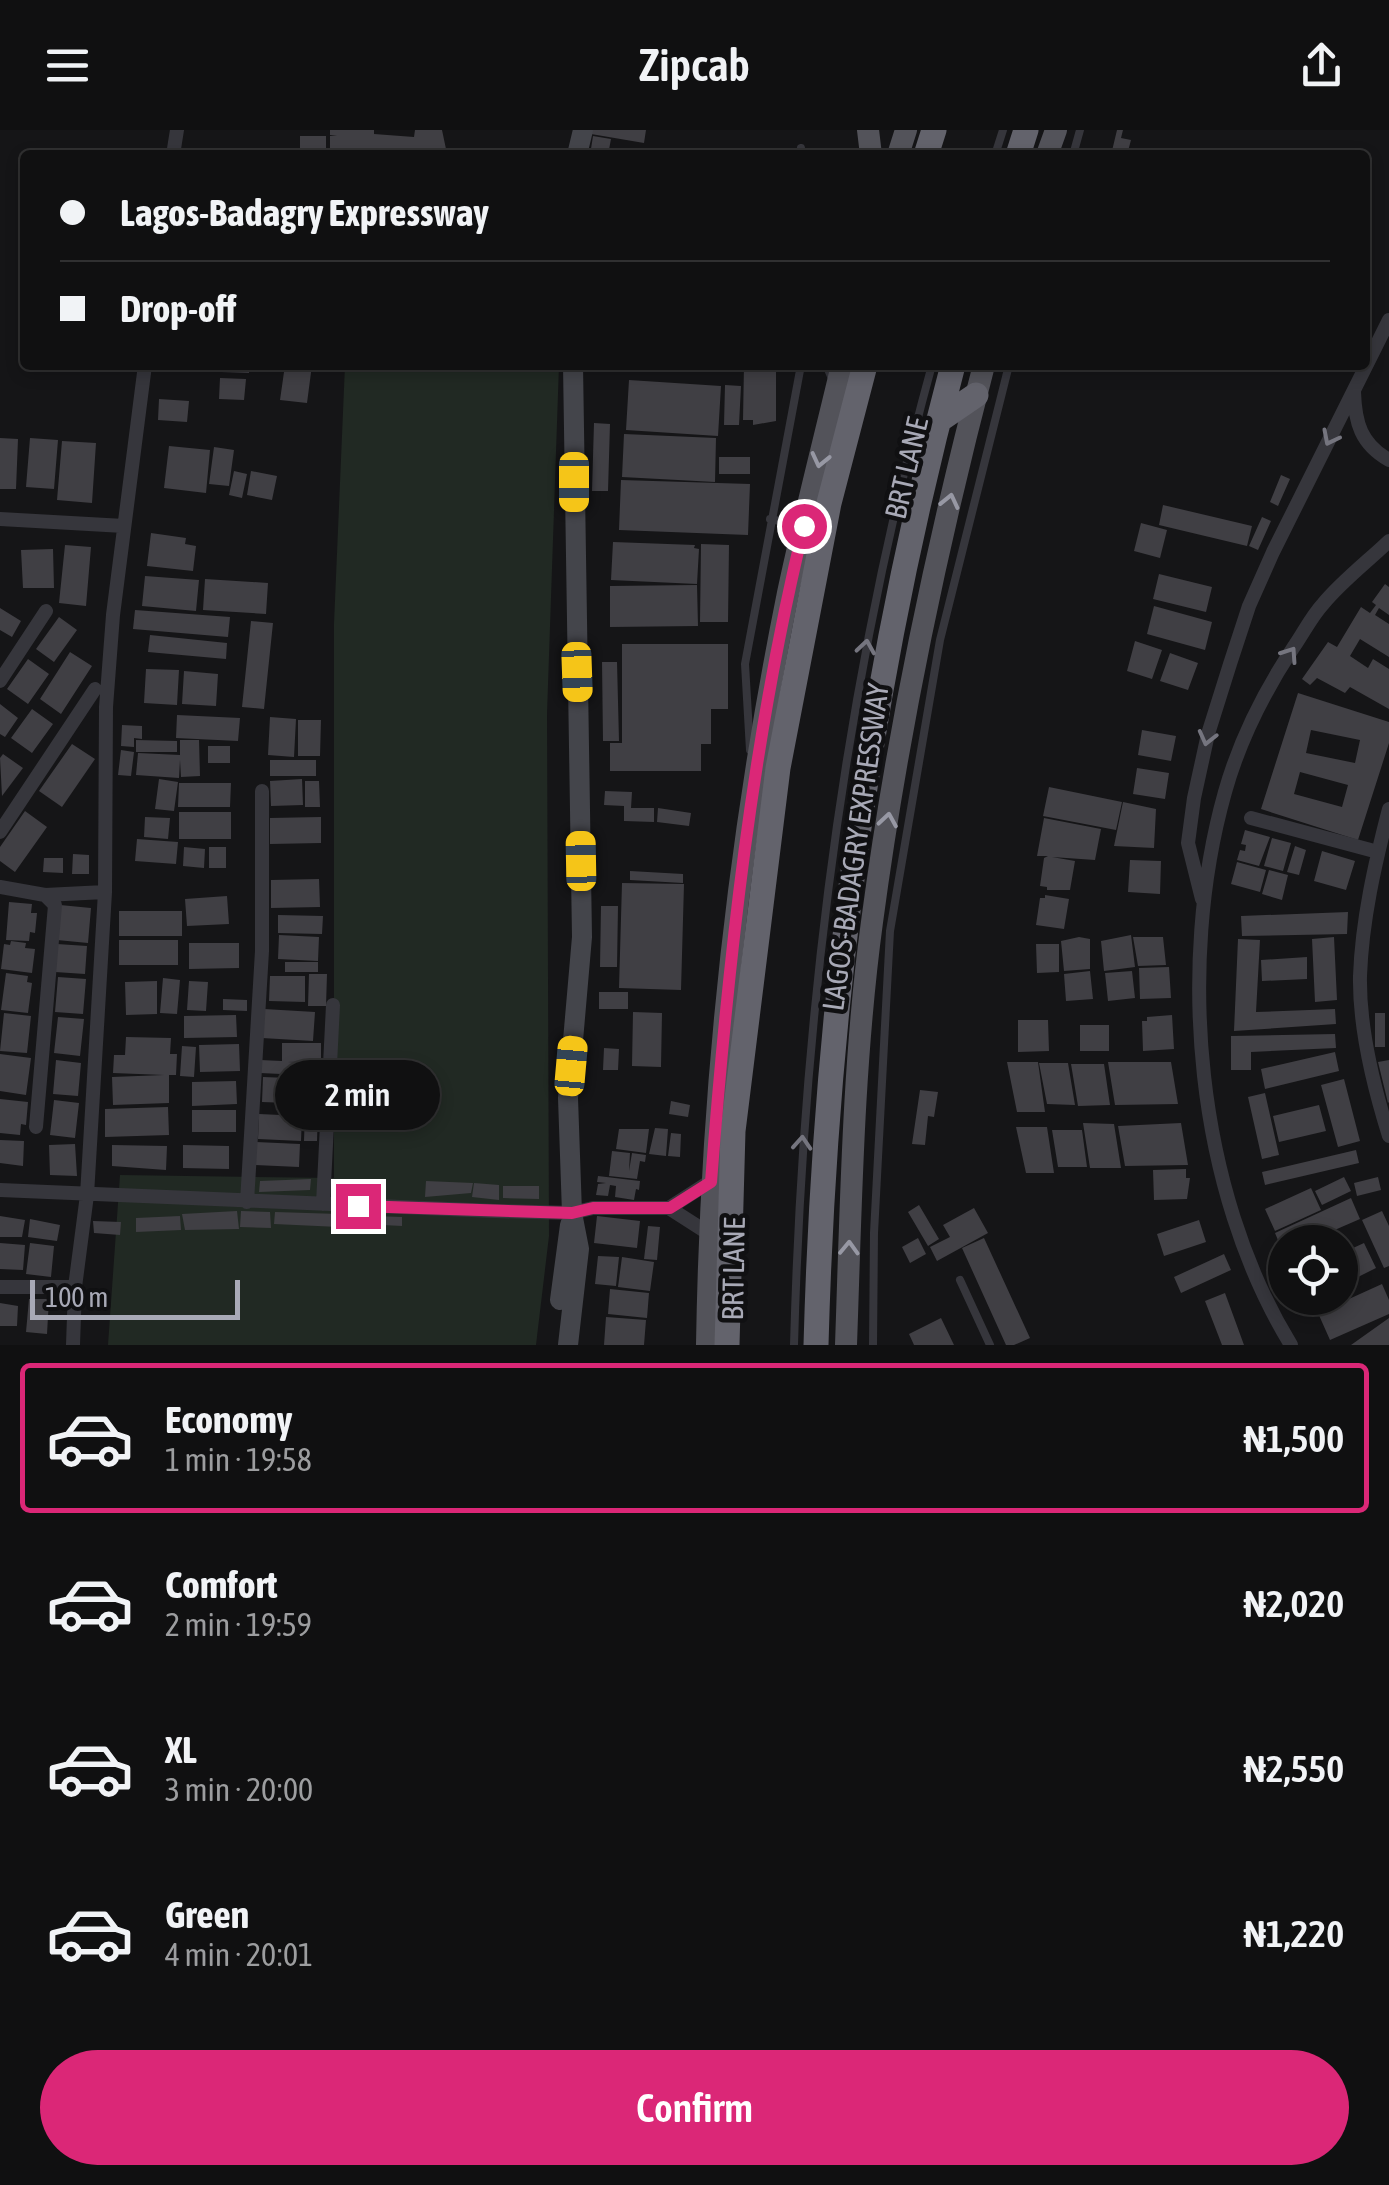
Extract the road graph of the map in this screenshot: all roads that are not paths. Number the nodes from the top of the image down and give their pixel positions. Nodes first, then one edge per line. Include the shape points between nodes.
1 (1389, 320) edge
2 (1370, 359) edge
3 (144, 370) edge
4 (572, 370) edge
5 (801, 370) edge
6 (828, 370) edge
7 (841, 370) edge
8 (866, 370) edge
9 (931, 370) edge
10 (952, 370) edge
11 (983, 370) edge
12 (1008, 370) edge
13 (1365, 370) edge
14 (836, 390) junction
15 (1354, 392) junction
16 (976, 395) junction
17 (938, 421) junction
18 (1389, 460) edge
19 (0, 519) edge
20 (770, 520) junction
21 (124, 526) junction
22 (804, 526) junction
23 (1389, 541) edge
24 (46, 611) dead end
25 (0, 681) edge
26 (95, 689) dead end
27 (262, 792) dead end
28 (753, 801) junction
29 (1389, 809) edge
30 (1251, 818) dead end
31 (0, 832) edge
32 (1378, 852) junction
33 (1381, 876) edge
34 (0, 887) edge
35 (105, 892) junction
36 (45, 894) junction
37 (1204, 909) junction
38 (333, 1005) dead end
39 (36, 1126) dead end
40 (1389, 1136) edge
41 (711, 1182) junction
42 (0, 1190) edge
43 (87, 1195) junction
44 (247, 1202) junction
45 (323, 1204) junction
46 (670, 1208) junction
47 (572, 1213) junction
48 (708, 1232) junction
49 (960, 1280) dead end
50 (0, 1287) edge
51 (75, 1287) junction
52 (73, 1345) edge
53 (556, 1345) edge
54 (568, 1345) edge
55 (706, 1345) edge
56 (729, 1345) edge
57 (794, 1345) edge
58 (816, 1345) edge
59 (846, 1345) edge
60 (873, 1345) edge
61 (990, 1345) edge
62 (1291, 1345) edge

1 - 2 street
3 - 21 street
4 - 47 main road via 582,936 568,1098
5 - 20 lane
6 - 14 lane
7 - 14 main road
8 - 56 highway via 825,521 778,768 734,1131
57 -> 9 lane, BRT LANE via 801,1151 820,943 870,620
10 - 17 highway, LAGOS-BADAGRY EXPRESSWAY
11 - 16 main road, LAGOS-BADAGRY EXPRESSWAY
12 - 60 lane via 940,640 890,930
13 - 15 street
14 -> 22 main road
15 - 18 street via 1359,430
15 -> 37 street via 1249,606 1208,734 1188,843
16 - 17 highway
59 -> 16 main road, LAGOS-BADAGRY EXPRESSWAY via 856,1092 871,924 917,640
17 - 58 highway, LAGOS-BADAGRY EXPRESSWAY via 888,642 845,916 829,1068
19 - 21 street
20 - 22 lane
20 - 28 lane via 745,664
21 - 35 street via 106,707
22 - 28 main road
37 -> 23 street via 1225,791 1277,672 1322,604
24 - 25 street
26 - 31 street
27 - 44 street via 262,951
28 - 41 main road
29 - 32 street
30 - 32 street
32 - 33 street
33 - 40 street via 1360,978 1371,1072
34 - 36 street
35 - 36 street
35 - 43 street
36 - 39 street via 55,905
37 - 62 street via 1198,1026 1215,1140 1237,1229
38 - 45 street
41 - 46 street
41 - 48 main road
42 - 43 street
43 - 44 street
43 - 51 street
44 - 45 street
45 - 47 street
46 - 47 street
46 - 48 street
47 - 53 main road
47 - 54 main road via 579,1249
48 - 55 main road
49 - 61 lane
50 - 51 street
51 - 52 street

